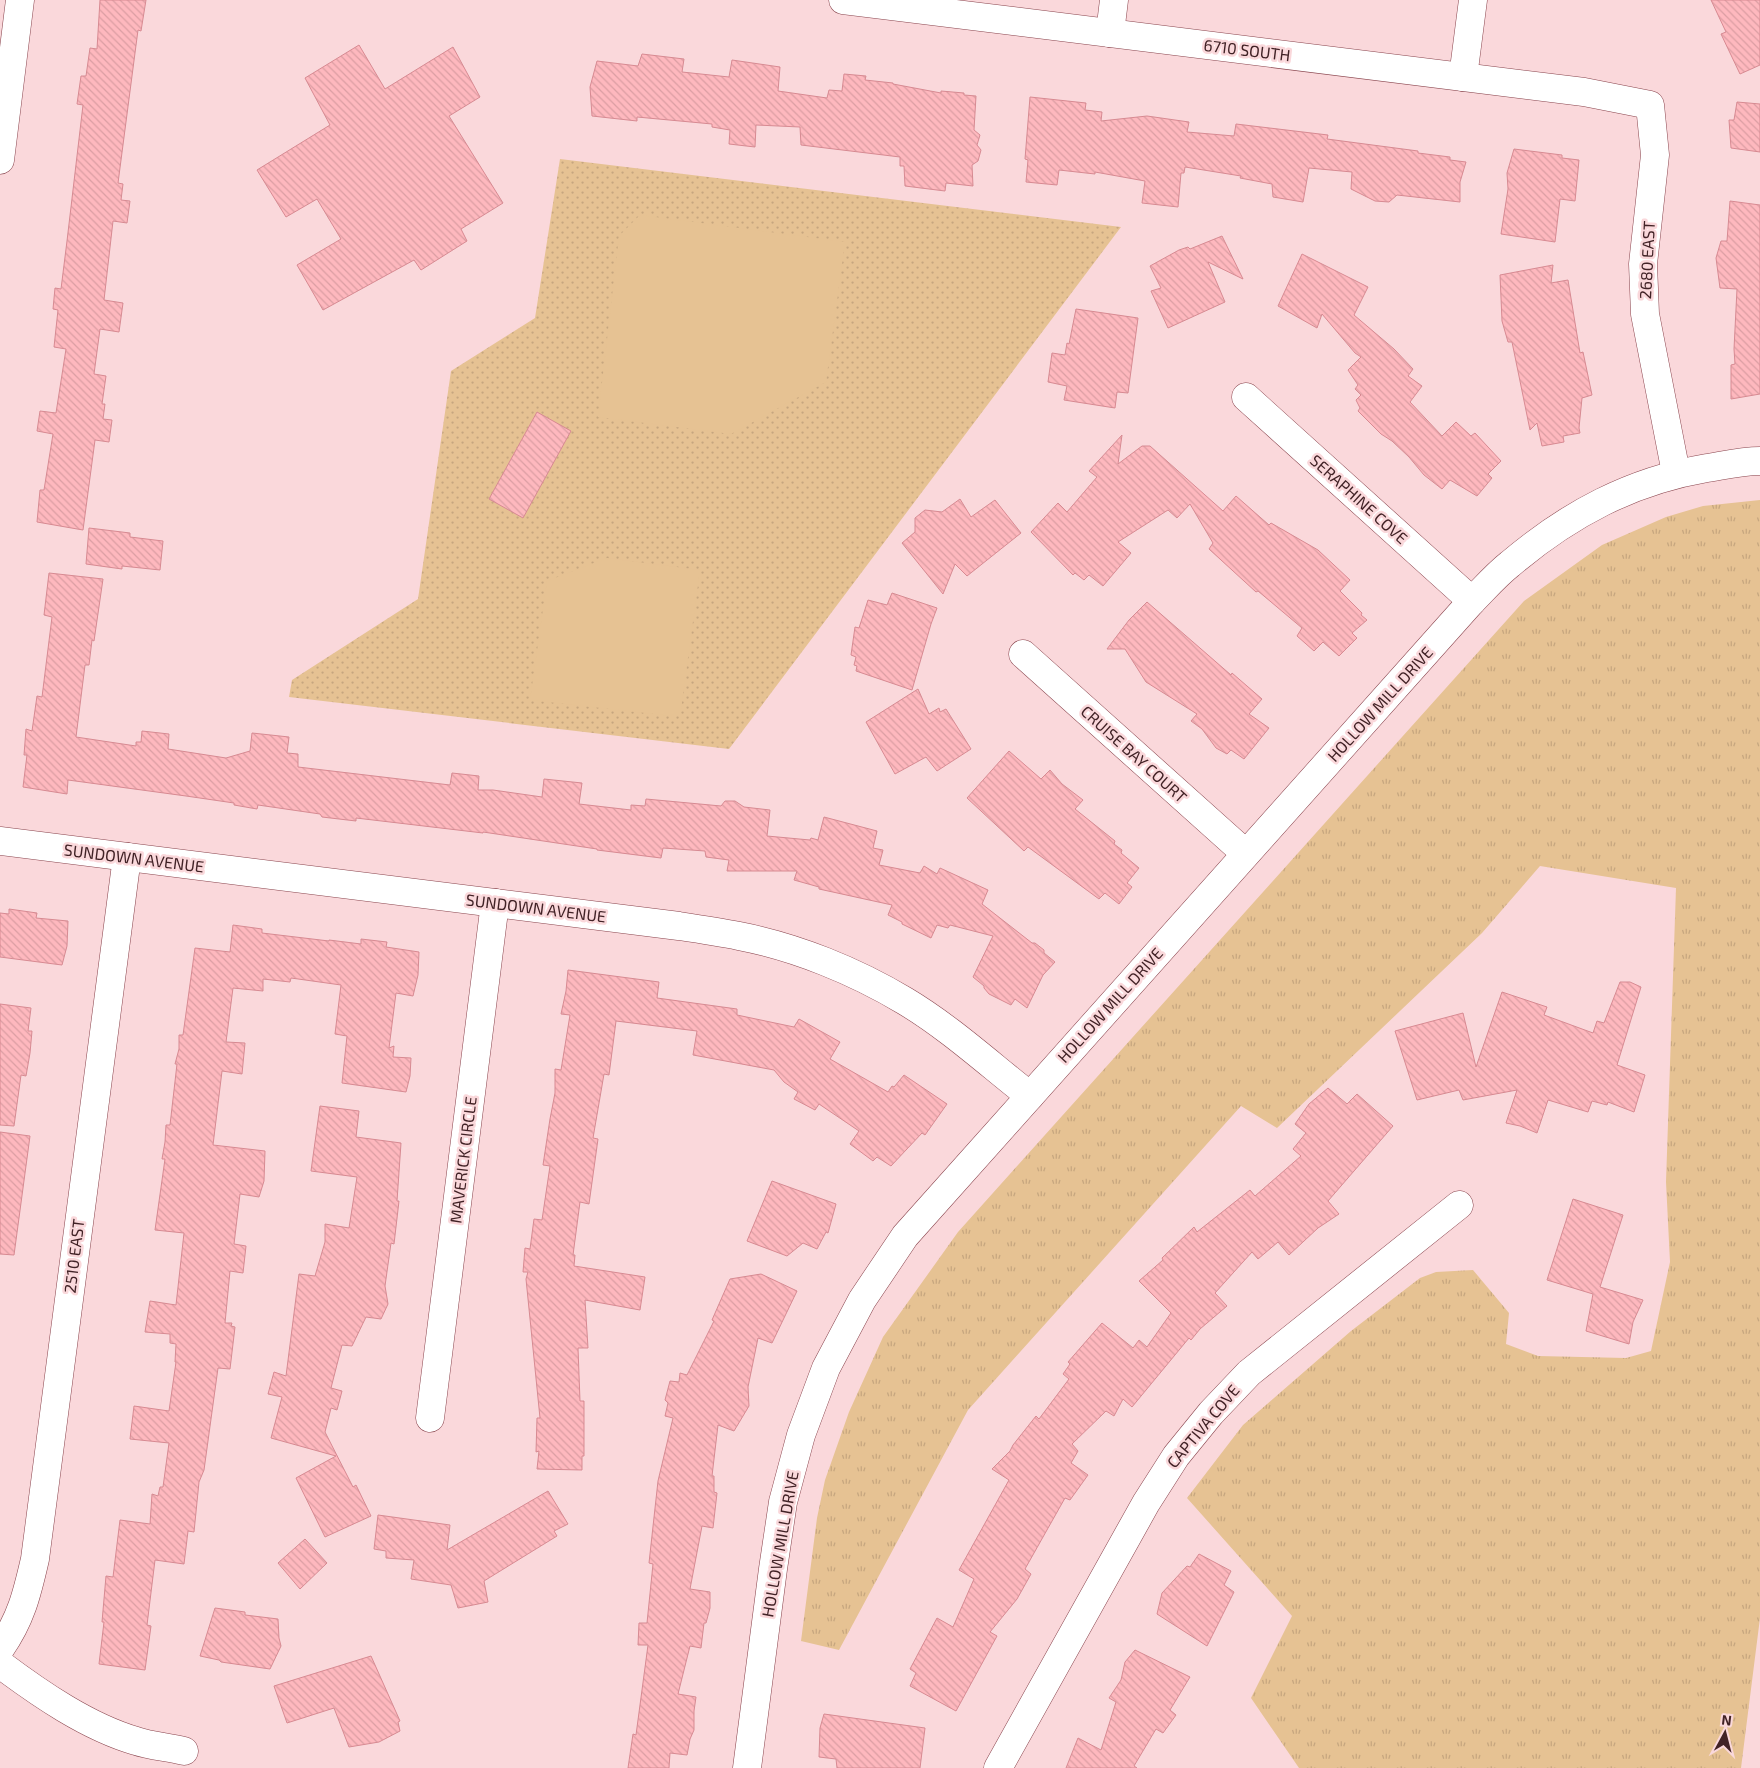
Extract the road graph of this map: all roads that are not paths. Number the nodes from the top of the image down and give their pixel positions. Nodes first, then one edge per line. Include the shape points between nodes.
1 (20, 0) edge
2 (843, 0) edge
3 (1114, 0) edge
4 (1473, 0) edge
5 (1110, 34) junction
6 (1463, 77) junction
7 (1650, 105) joint
8 (0, 160) edge
9 (1246, 397) dead end
10 (1760, 460) edge
11 (1676, 473) junction
12 (1472, 601) junction
13 (1023, 654) dead end
14 (0, 842) edge
15 (1245, 854) junction
16 (127, 857) junction
17 (496, 903) junction
18 (1030, 1096) junction
19 (1459, 1204) dead end
20 (430, 1418) dead end
21 (0, 1648) edge
22 (0, 1664) edge
23 (184, 1751) dead end
24 (747, 1768) edge
25 (998, 1768) edge

1 - 8 street
2 - 5 street, 6710 SOUTH
3 - 5 street
4 - 6 street
5 - 6 street, 6710 SOUTH
6 - 7 street, 6710 SOUTH via 1584,92
7 - 11 street, 2680 EAST via 1655,155 1643,264 1645,314
9 - 12 street, SERAPHINE COVE
10 - 11 street, HOLLOW MILL DRIVE
11 - 12 street, HOLLOW MILL DRIVE via 1630,488 1546,534 1508,565
12 - 15 street, HOLLOW MILL DRIVE
13 - 15 street, CRUISE BAY COURT
14 - 16 street, SUNDOWN AVENUE
15 - 18 street, HOLLOW MILL DRIVE
16 - 17 street, SUNDOWN AVENUE
16 - 21 street, 2510 EAST via 35,1559 13,1630
17 - 18 street, SUNDOWN AVENUE via 723,933 798,952 853,974 905,1002 953,1034
17 - 20 street, MAVERICK CIRCLE
18 - 24 street, HOLLOW MILL DRIVE via 905,1236 862,1300 826,1368 800,1435 784,1502
19 - 25 street, CAPTIVA COVE via 1249,1373 1211,1413 1176,1456 1146,1503
22 - 23 street via 82,1719 135,1741

